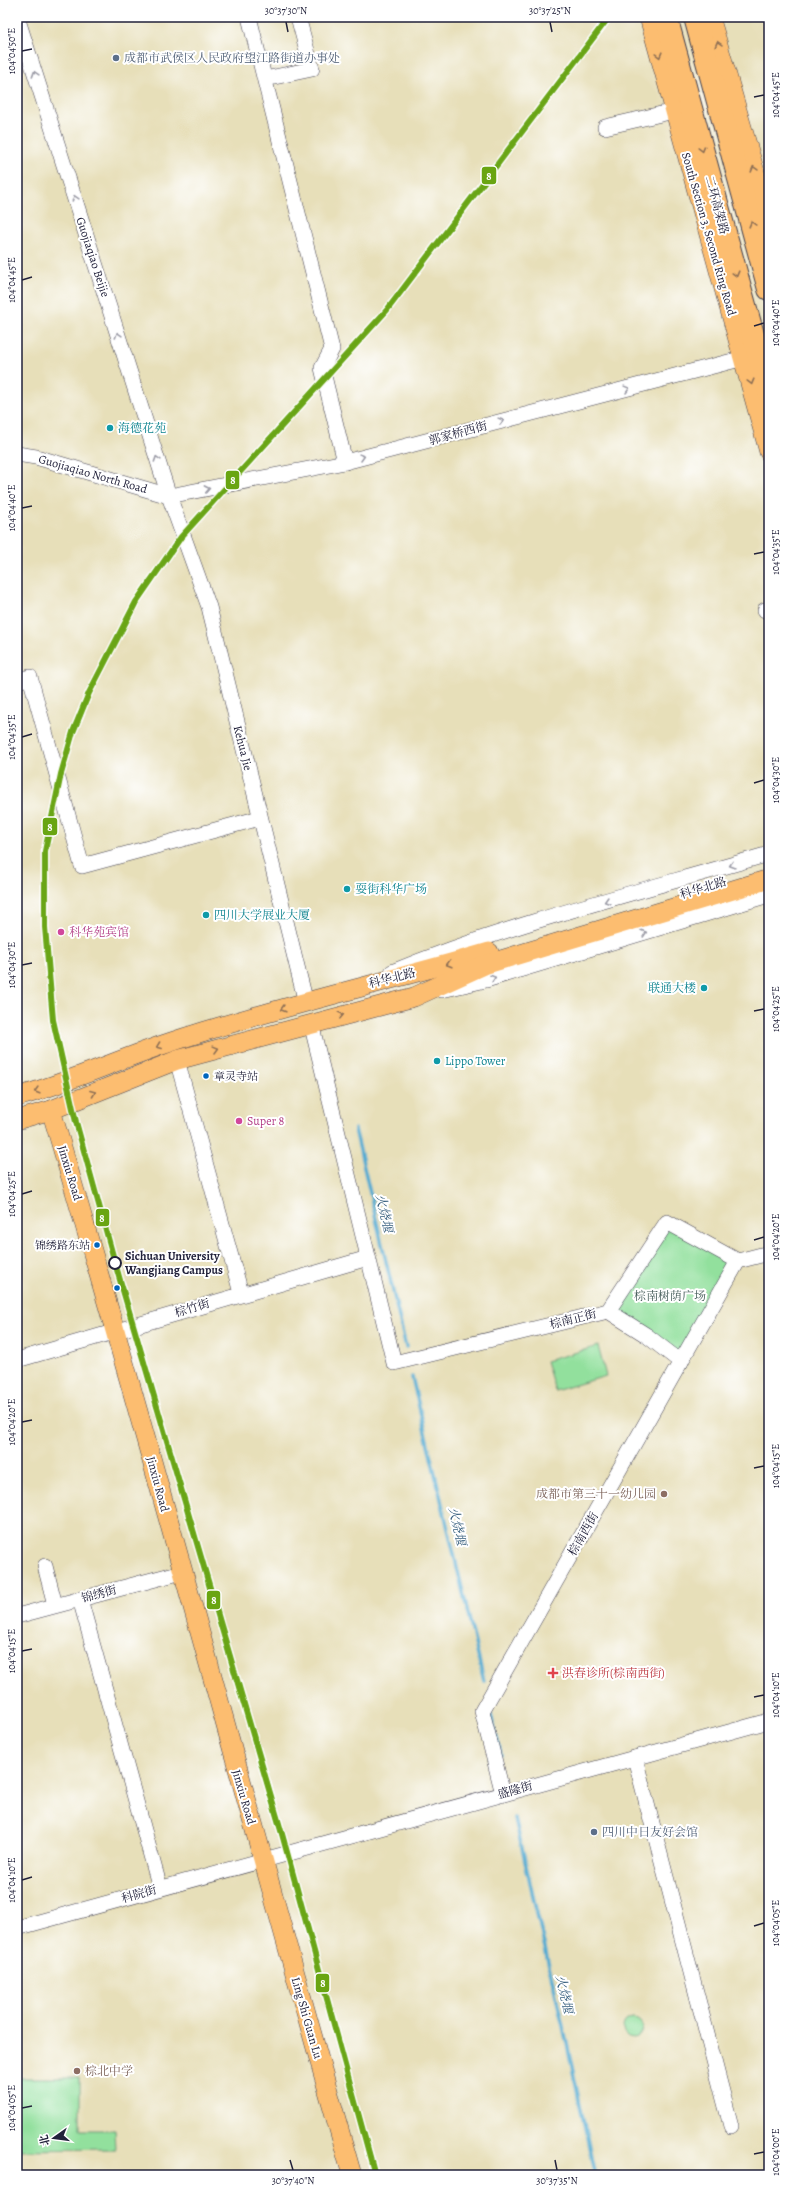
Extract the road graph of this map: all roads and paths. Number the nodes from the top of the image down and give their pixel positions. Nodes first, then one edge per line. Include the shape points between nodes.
1 (17, 17) edge
2 (249, 17) edge
3 (298, 17) edge
4 (649, 17) edge
5 (666, 17) edge
6 (695, 17) edge
7 (710, 17) edge
8 (265, 79) junction
9 (674, 111) junction
10 (605, 126) dead end
11 (769, 220) edge
12 (769, 289) edge
13 (744, 358) junction
14 (769, 394) edge
15 (769, 452) edge
16 (17, 454) edge
17 (345, 462) junction
18 (169, 496) junction
19 (17, 681) edge
20 (260, 818) junction
21 (769, 854) edge
22 (769, 867) edge
23 (769, 879) edge
24 (769, 895) edge
25 (583, 930) junction
26 (349, 989) junction
27 (414, 997) junction
28 (306, 1003) junction
29 (311, 1023) junction
30 (177, 1060) junction
31 (17, 1097) edge
32 (51, 1110) junction
33 (17, 1120) edge
34 (769, 1253) edge
35 (368, 1258) junction
36 (738, 1261) junction
37 (241, 1293) junction
38 (608, 1311) junction
39 (117, 1331) junction
40 (17, 1360) edge
41 (681, 1362) junction
42 (45, 1566) dead end
43 (182, 1572) junction
44 (80, 1599) junction
45 (55, 1605) junction
46 (17, 1616) edge
47 (769, 1721) edge
48 (636, 1758) junction
49 (503, 1794) junction
50 (262, 1860) junction
51 (160, 1888) junction
52 (18, 1924) edge
53 (731, 2126) dead end
54 (352, 2175) edge

18 -> 1 street, Guojiaqiao Beijie
2 - 8 street
3 - 8 street via 312,69
4 -> 9 main road, South Section 3, Second Ring Road
5 -> 14 highway, 二环高架路
12 -> 6 highway
11 -> 7 main road
8 - 17 street via 332,349 322,368
9 - 10 street
9 - 13 main road, South Section 3, Second Ring Road
13 -> 15 main road, South Section 3, Second Ring Road
17 -> 13 street, 郭家桥西街
16 - 18 street, Guojiaqiao North Road via 36,457
18 -> 17 street, 郭家桥西街
18 - 20 street, Kehua Jie via 209,607
19 - 20 street via 30,677 82,866
20 - 28 street, Kehua Jie
21 -> 26 street via 501,932
22 - 25 main road, 科华北路
23 - 25 main road
27 -> 24 street via 486,980
25 -> 26 main road, 科华北路
25 - 27 main road, 科华北路 via 484,965
26 - 28 main road, 科华北路
29 -> 27 main road, 科华北路
28 -> 31 main road, 科华北路 via 171,1042 46,1089
30 -> 29 main road, 科华北路
29 - 35 street
32 -> 30 main road, 科华北路
30 - 37 street
32 - 33 main road, 科华北路
32 - 39 main road, Jinxiu Road
34 - 36 street
35 - 37 street, 棕竹街
35 - 38 street, 棕南正街 via 394,1362
36 - 38 street, 棕南正街 via 667,1222
36 - 41 street, 棕南西街
37 - 39 street, 棕竹街
38 - 41 street via 646,1335
39 - 40 street, 棕竹街
39 - 43 main road, Jinxiu Road
41 - 49 street, 棕南西街 via 482,1711
42 - 45 street
43 - 44 street, 锦绣街
43 - 50 main road, Jinxiu Road
44 - 45 street, 锦绣街
44 - 51 street
45 - 46 street, 锦绣街
47 - 48 street, 盛隆街
48 - 49 street, 盛隆街
48 - 53 street
49 - 50 street, 盛隆街
50 - 51 street, 科院街
50 - 54 main road, Ling Shi Guan Lu
51 - 52 street, 科院街

